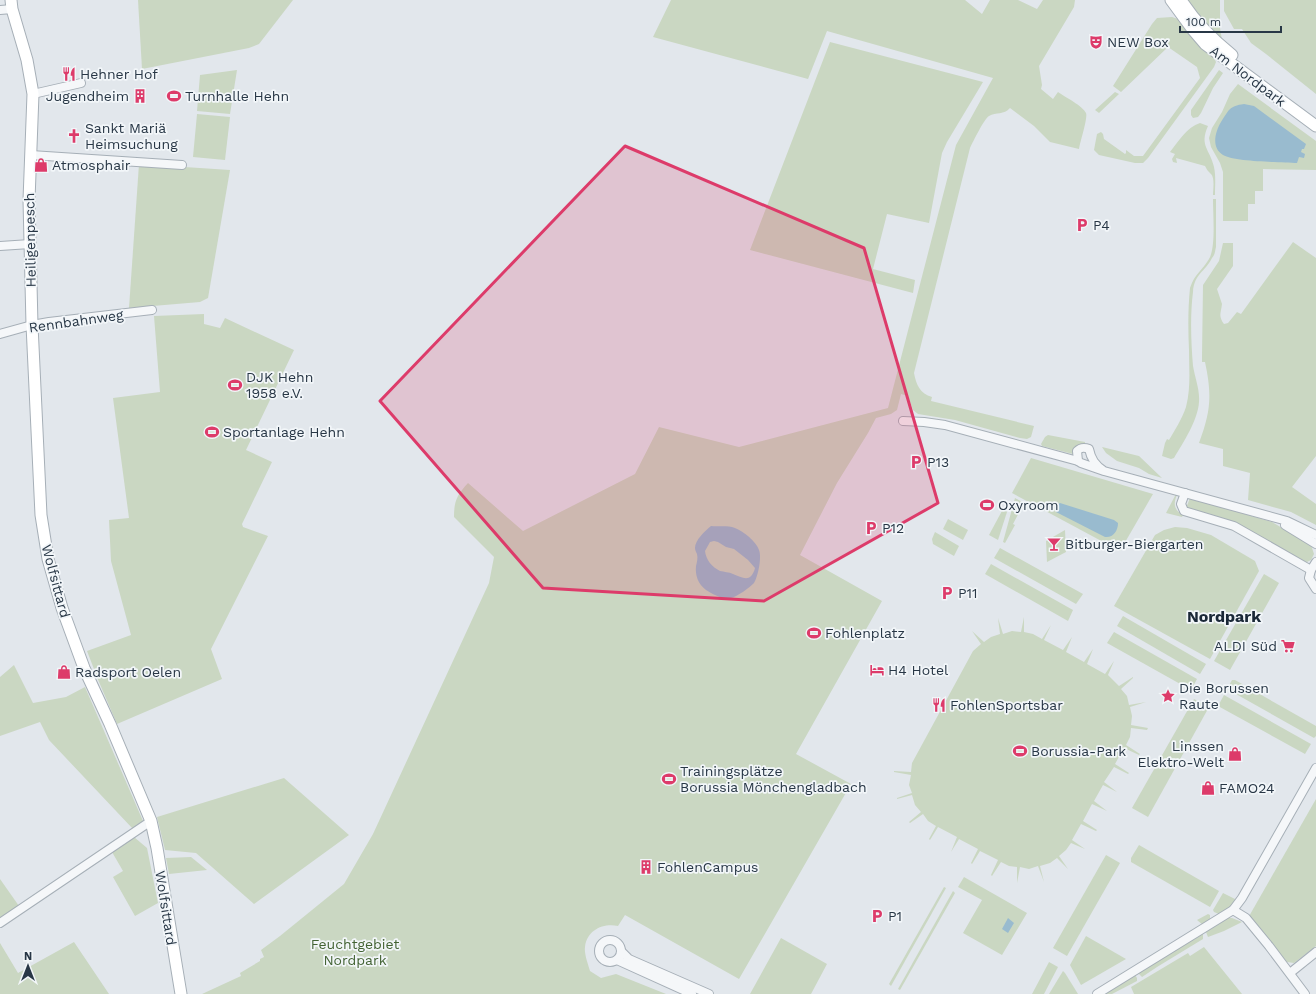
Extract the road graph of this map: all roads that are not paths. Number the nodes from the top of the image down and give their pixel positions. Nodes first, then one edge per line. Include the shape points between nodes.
1 (1171, 0) edge
2 (1181, 0) edge
3 (11, 4) edge
4 (0, 10) edge
5 (81, 84) dead end
6 (33, 94) junction
7 (1316, 117) edge
8 (1316, 126) edge
9 (31, 155) junction
10 (182, 165) dead end
11 (30, 244) junction
12 (0, 246) edge
13 (152, 310) dead end
14 (32, 325) junction
15 (0, 334) edge
16 (903, 421) dead end
17 (1078, 461) junction
18 (1104, 471) junction
19 (1185, 493) junction
20 (1270, 516) junction
21 (1316, 535) edge
22 (1316, 544) edge
23 (1316, 562) edge
24 (1311, 570) junction
25 (1316, 589) edge
26 (1316, 768) edge
27 (151, 821) junction
28 (1233, 910) junction
29 (0, 923) edge
30 (622, 952) junction
31 (1316, 952) edge
32 (616, 960) junction
33 (1290, 973) junction
34 (181, 994) edge
35 (692, 994) edge
36 (709, 994) edge
37 (1097, 994) edge
38 (1305, 994) edge

1 - 8 street, Am Nordpark via 1209,47
2 - 7 street, Am Nordpark via 1216,43
3 - 4 street, Heiligenpesch
3 - 6 street, Heiligenpesch via 27,60
5 - 6 street
6 - 9 street, Heiligenpesch
9 - 10 street
9 - 11 street, Heiligenpesch
11 - 12 street
11 - 14 street, Heiligenpesch
13 - 14 street, Rennbahnweg
14 - 15 street, Rennbahnweg
14 - 27 street, Wolfsittard via 41,515 48,559 62,608 84,668
16 - 17 street via 945,425
17 - 18 street
17 - 18 street via 1077,451 1080,448 1089,448 1094,463
18 - 19 street
19 - 20 street
19 - 24 street via 1181,504 1184,510 1234,526
20 - 21 street
20 - 22 street
23 - 24 street
24 - 25 street via 1309,578
26 - 28 street
27 - 29 street
27 - 34 street, Wolfsittard
28 - 33 street via 1246,918
28 - 37 street
30 - 32 street
30 - 32 street via 620,945 614,940 606,940 600,945 602,959 608,962
30 - 36 street via 629,959
31 - 33 street
32 - 35 street
33 - 38 street

